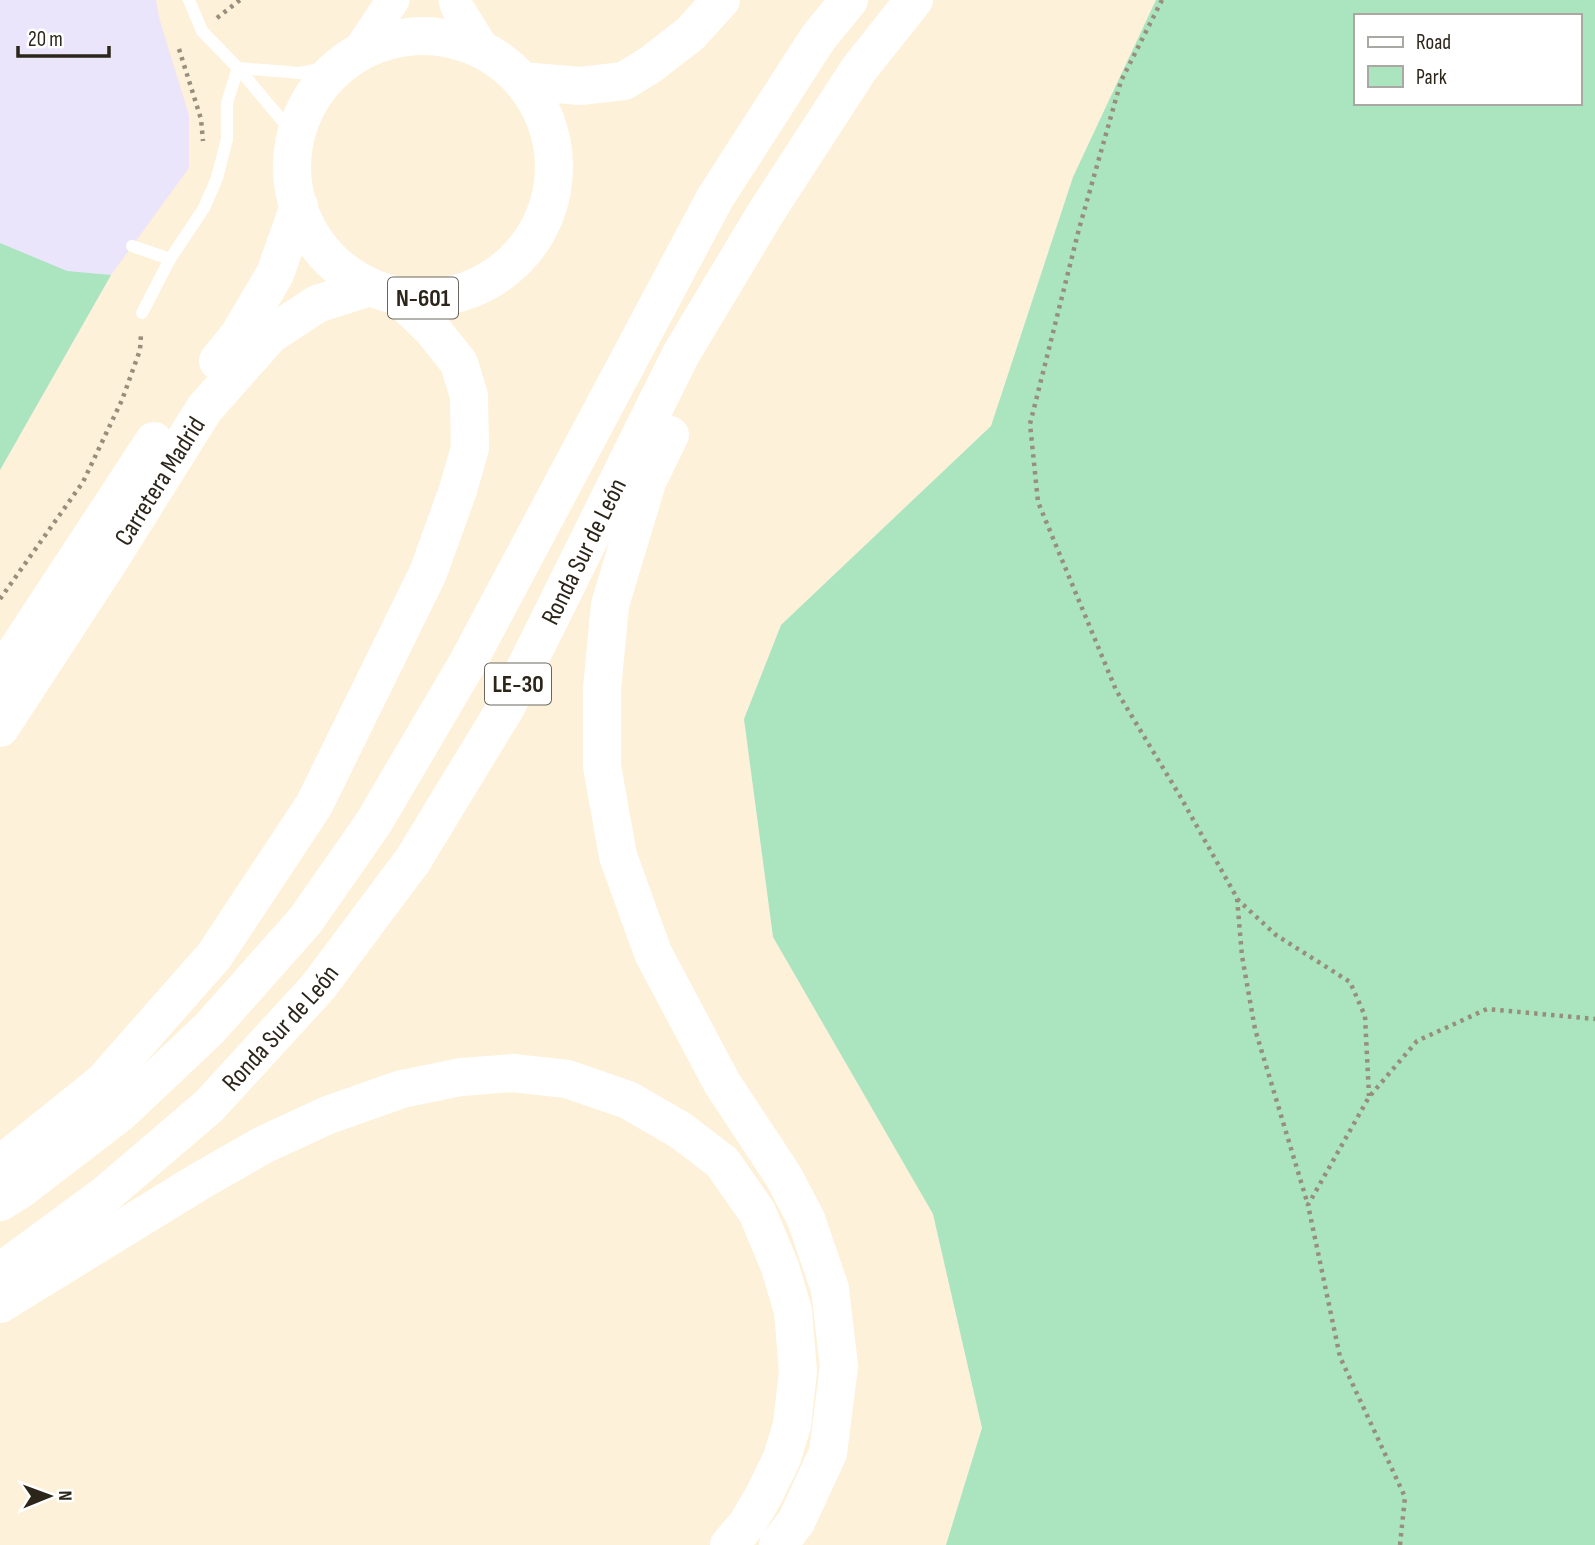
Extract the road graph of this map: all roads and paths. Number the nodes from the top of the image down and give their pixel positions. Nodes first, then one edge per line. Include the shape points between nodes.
1 (189, 0) edge
2 (240, 0) edge
3 (393, 0) edge
4 (455, 0) edge
5 (721, 0) edge
6 (849, 0) edge
7 (914, 0) edge
8 (1162, 0) edge
9 (214, 21) dead end
10 (179, 49) dead end
11 (483, 50) junction
12 (347, 57) junction
13 (238, 68) junction
14 (522, 81) junction
15 (296, 137) junction
16 (204, 145) dead end
17 (299, 206) junction
18 (765, 214) junction
19 (132, 246) dead end
20 (170, 259) junction
21 (383, 293) junction
22 (142, 313) joint
23 (0, 599) edge
24 (0, 676) edge
25 (0, 728) edge
26 (1237, 898) junction
27 (1595, 1019) edge
28 (1369, 1097) junction
29 (0, 1165) edge
30 (0, 1202) edge
31 (1308, 1205) junction
32 (0, 1272) edge
33 (0, 1304) edge
34 (729, 1545) edge
35 (778, 1545) edge
36 (1400, 1545) edge

1 - 13 lane via 202,31
2 - 9 path
3 - 12 main road
4 - 11 main road
5 - 14 highway via 691,34 624,81 580,86
6 - 30 highway, Ronda Sur de León / LE-30 via 818,38 715,198 468,662 374,822 305,921 209,1029 120,1112
7 - 18 highway, Ronda Sur de León / LE-30 via 859,69
8 - 26 path via 1121,82 1030,424 1038,502 1116,690
10 - 16 path via 201,119
11 - 12 highway, N-601 via 443,36 401,35
11 - 14 highway, N-601
12 - 13 lane via 300,73
12 - 15 highway, N-601 via 316,87
13 - 15 lane
13 - 20 lane via 227,103 227,139 217,178 204,208
14 - 21 highway, N-601 via 543,116 554,155 551,196 537,234 512,267 478,290 439,299
15 - 17 highway, N-601 via 293,171
17 - 21 highway, N-601 via 312,237 337,267
17 - 24 highway, Carretera Madrid / N-601 via 275,274 239,335 155,439
18 - 32 highway, Ronda Sur de León / LE-30 via 681,354 506,706 413,860 318,987 209,1106 106,1194
18 - 35 highway via 721,332 648,482 610,605 602,688 602,766 618,856 653,953 722,1083 785,1177 806,1219 830,1289 839,1366 828,1453 796,1522
19 - 20 lane
20 - 22 lane
21 - 25 highway, Carretera Madrid / N-601 via 317,304 270,335 205,408
21 - 29 highway via 431,328 459,363 469,396 470,448 428,573 314,805 214,957 103,1082
22 - 23 path via 136,362 83,482
26 - 28 path via 1276,935 1349,982 1365,1016
26 - 31 path via 1255,1030
27 - 28 path via 1487,1009 1417,1041
28 - 31 path
31 - 36 path via 1340,1357 1405,1497
33 - 34 highway via 263,1145 328,1115 402,1089 461,1077 513,1073 567,1079 628,1100 680,1130 722,1162 757,1212 780,1267 793,1311 798,1370 792,1425 764,1495

